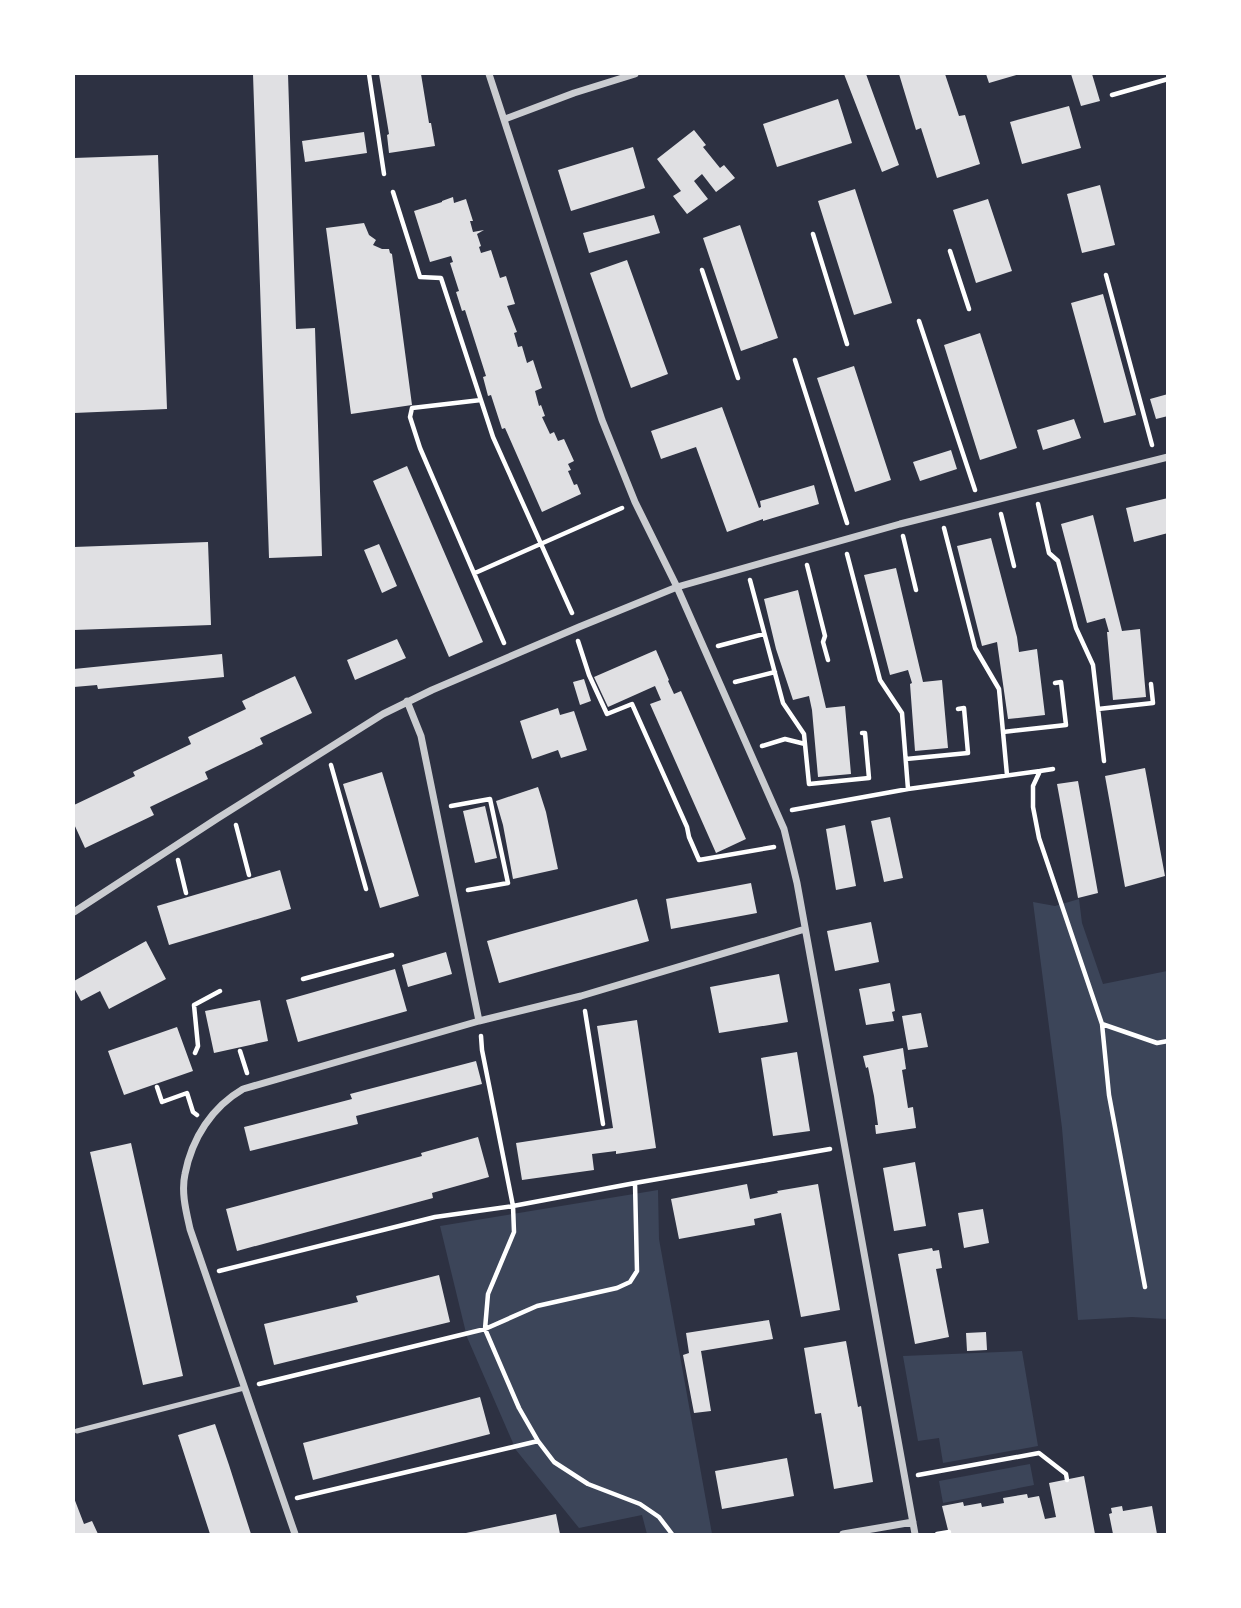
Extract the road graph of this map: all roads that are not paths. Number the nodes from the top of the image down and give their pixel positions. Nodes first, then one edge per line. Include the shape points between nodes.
1 (489, 74) edge
2 (635, 74) edge
3 (505, 119) junction
4 (1167, 457) edge
5 (677, 587) junction
6 (407, 701) junction
7 (74, 912) edge
8 (806, 929) junction
9 (479, 1021) junction
10 (244, 1388) junction
11 (76, 1431) dead end
12 (913, 1522) junction
13 (295, 1535) edge
14 (843, 1535) edge
15 (915, 1535) edge

1 - 3 street
2 - 3 street
3 - 5 street via 602,419 635,502
4 - 5 street via 843,539
5 - 6 street
5 - 8 street via 777,813
6 - 7 street
6 - 9 street via 421,736
8 - 9 street via 581,996
8 - 12 street
9 - 10 street via 251,1087 230,1096 206,1121 184,1175 185,1206
10 - 11 lane
10 - 13 street
12 - 14 street
12 - 15 street

